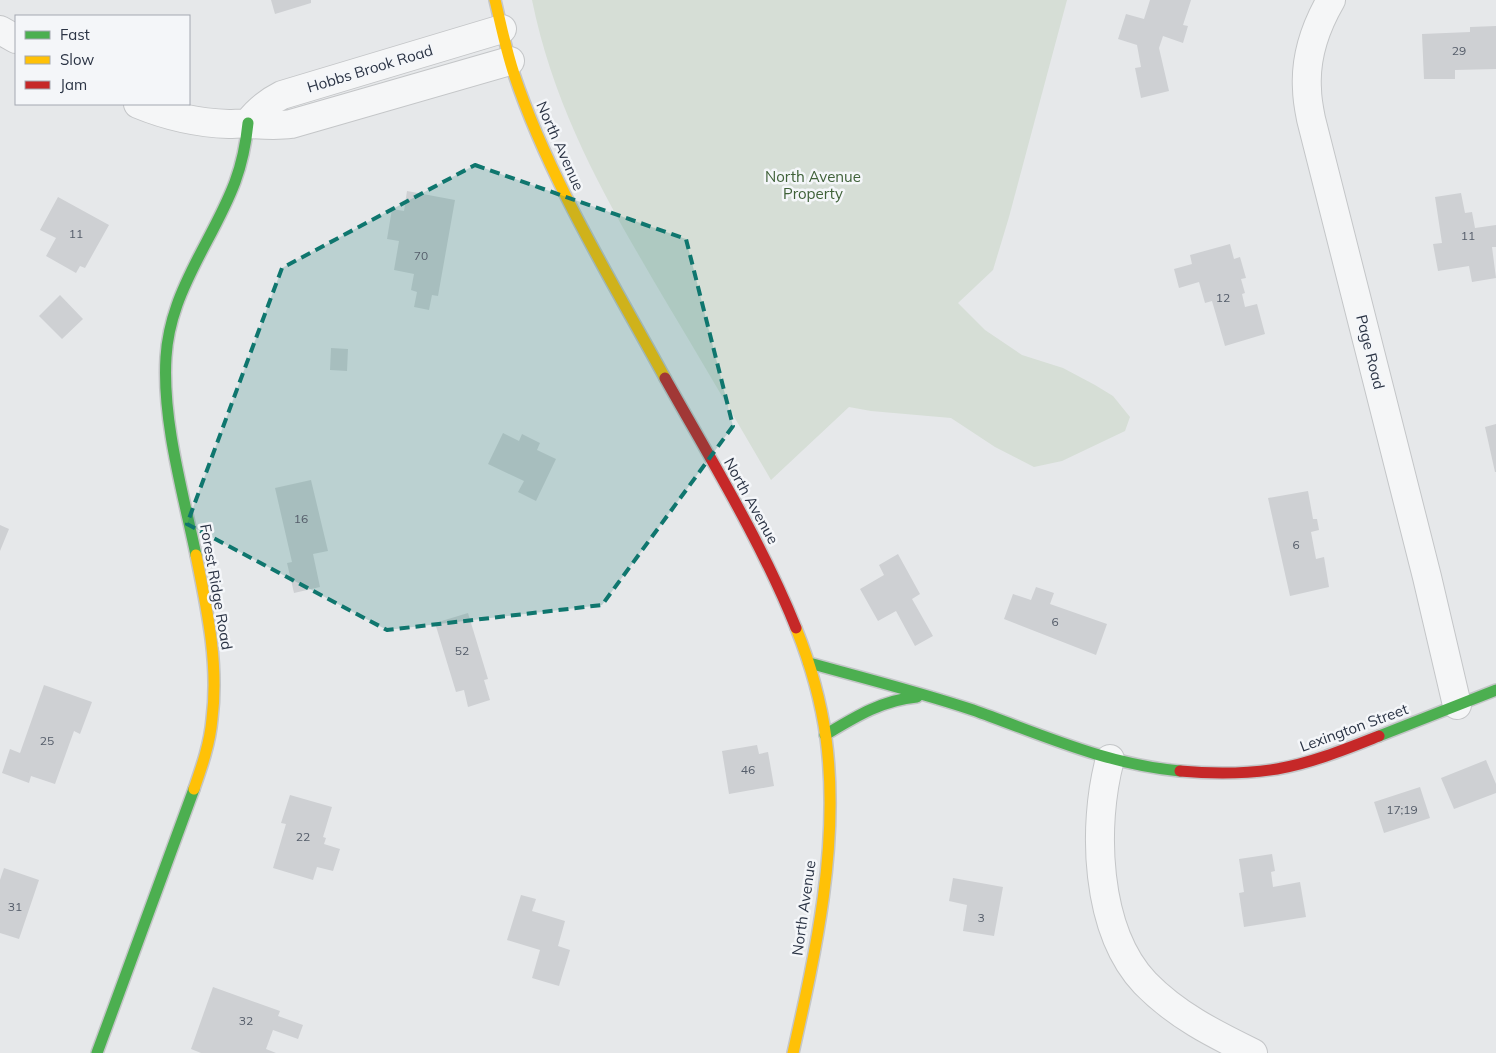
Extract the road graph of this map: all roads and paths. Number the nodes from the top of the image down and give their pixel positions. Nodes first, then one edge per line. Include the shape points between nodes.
1 (495, 0) edge
2 (1331, 0) edge
3 (502, 29) junction
4 (0, 30) edge
5 (15, 38) edge
6 (510, 60) junction
7 (141, 105) edge
8 (248, 124) junction
9 (809, 663) junction
10 (1496, 690) edge
11 (928, 697) junction
12 (1457, 704) junction
13 (825, 735) junction
14 (1110, 759) junction
15 (97, 1053) edge
16 (793, 1053) edge
17 (1253, 1053) edge

1 - 3 street, North Avenue
2 - 12 street, Page Road via 1317,29 1309,58 1306,88 1311,119
3 - 6 street, North Avenue
3 - 8 street, Hobbs Brook Road via 282,95 263,107
4 - 5 street
6 - 8 street, Hobbs Brook Road via 291,124
6 - 9 street, North Avenue via 550,164 761,551 793,618
7 - 8 street, Hobbs Brook Road via 190,119
8 - 15 street, Forest Ridge Road via 242,162 228,200 193,267 176,309 165,369 168,417 211,637 215,681 213,718 201,770
9 - 11 street, Lexington Street
9 - 13 street, North Avenue
10 - 12 street, Lexington Street
11 - 13 street, Lexington Street via 907,697 880,704
11 - 14 street, Lexington Street
12 - 14 street, Lexington Street via 1330,755 1276,769 1209,772
13 - 16 street, North Avenue via 830,808 826,860 814,952
14 - 17 street via 1100,814 1101,859 1110,915 1123,951 1136,973 1169,1006 1203,1028

